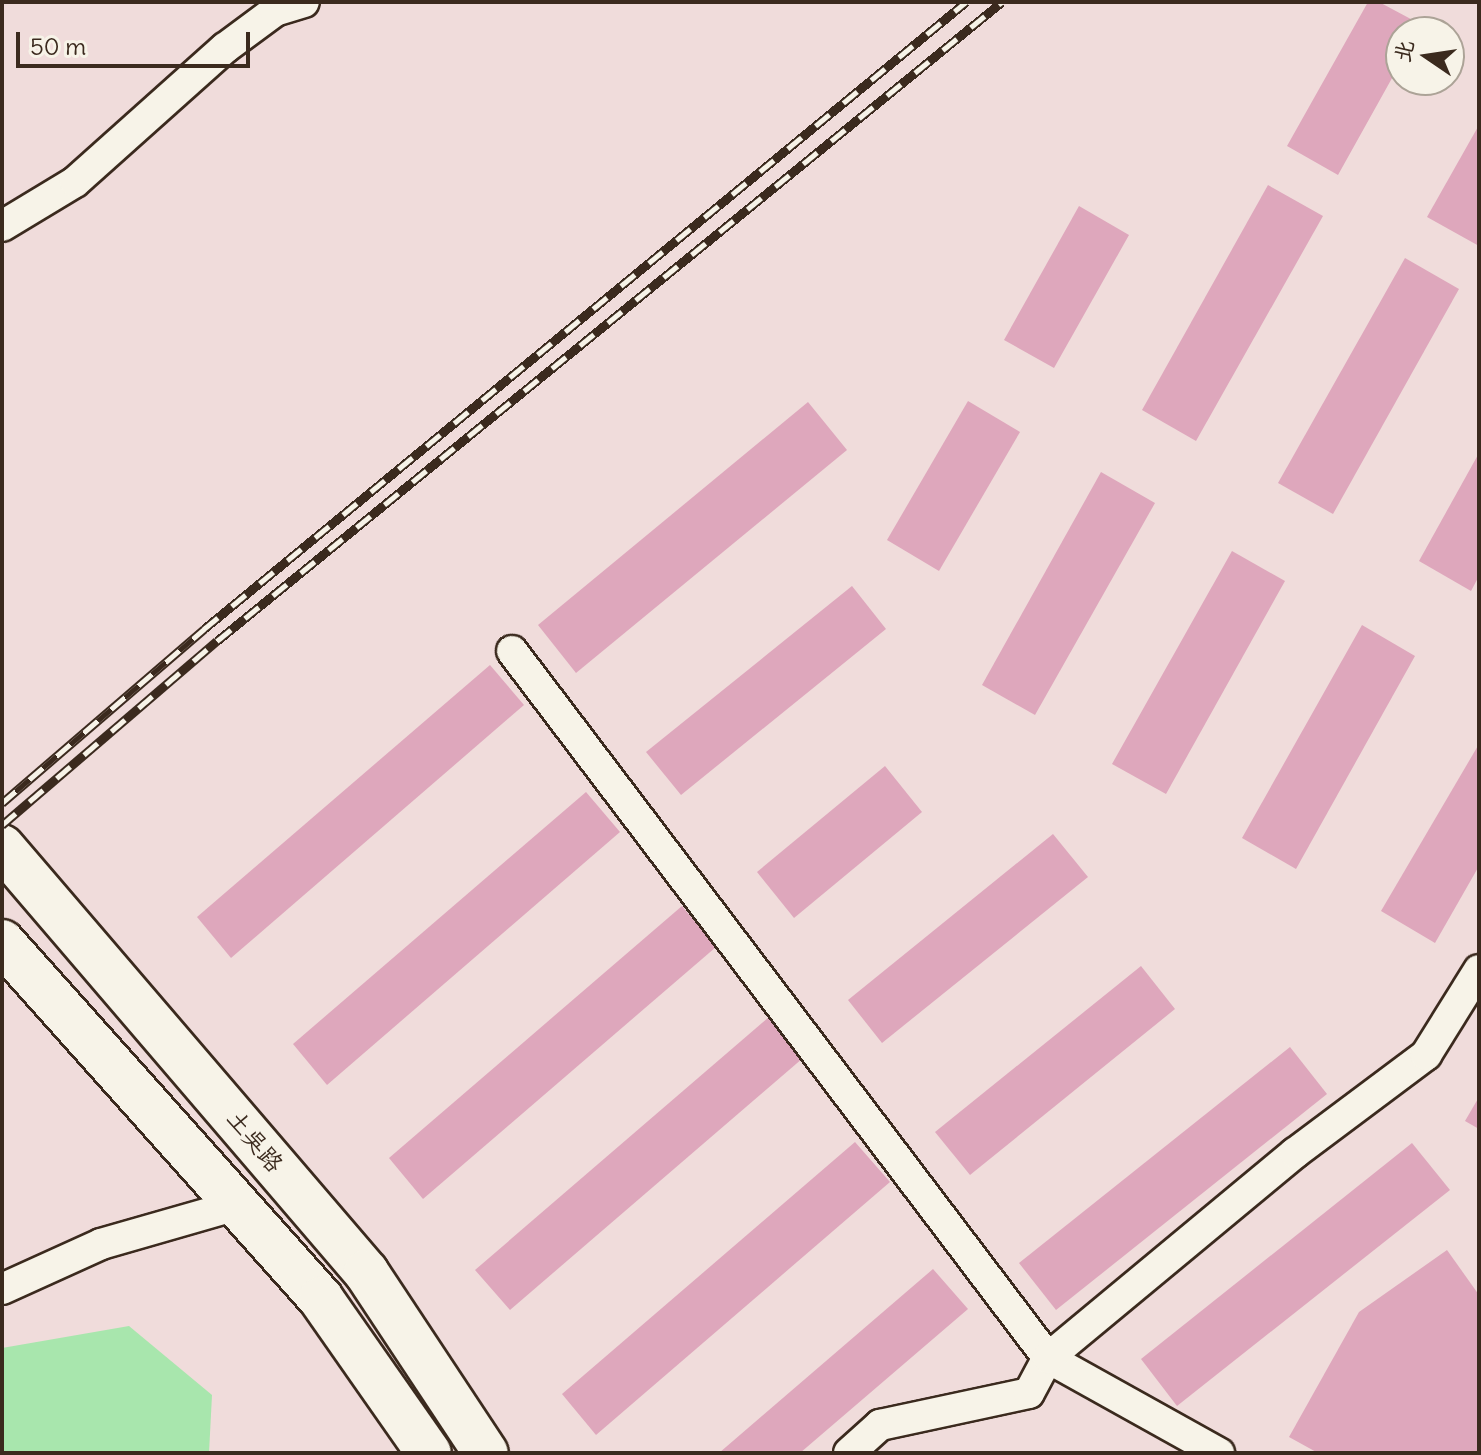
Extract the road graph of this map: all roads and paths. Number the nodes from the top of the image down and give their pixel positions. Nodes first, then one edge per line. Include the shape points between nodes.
1 (304, 2) edge
2 (2, 226) edge
3 (512, 651) dead end
4 (2, 847) edge
5 (2, 942) edge
6 (1479, 970) edge
7 (237, 1205) junction
8 (2, 1289) edge
9 (1048, 1358) junction
10 (429, 1453) edge
11 (486, 1453) edge
12 (849, 1453) edge
13 (1219, 1453) edge

1 - 2 street via 275,11 225,48 75,182
3 - 9 street
4 - 11 main road, 土吴路 via 40,885 366,1272
5 - 7 main road
6 - 9 street via 1426,1055 1295,1153
7 - 8 street via 101,1244
7 - 10 main road via 321,1299
9 - 12 street via 1029,1393 880,1425
9 - 13 street

